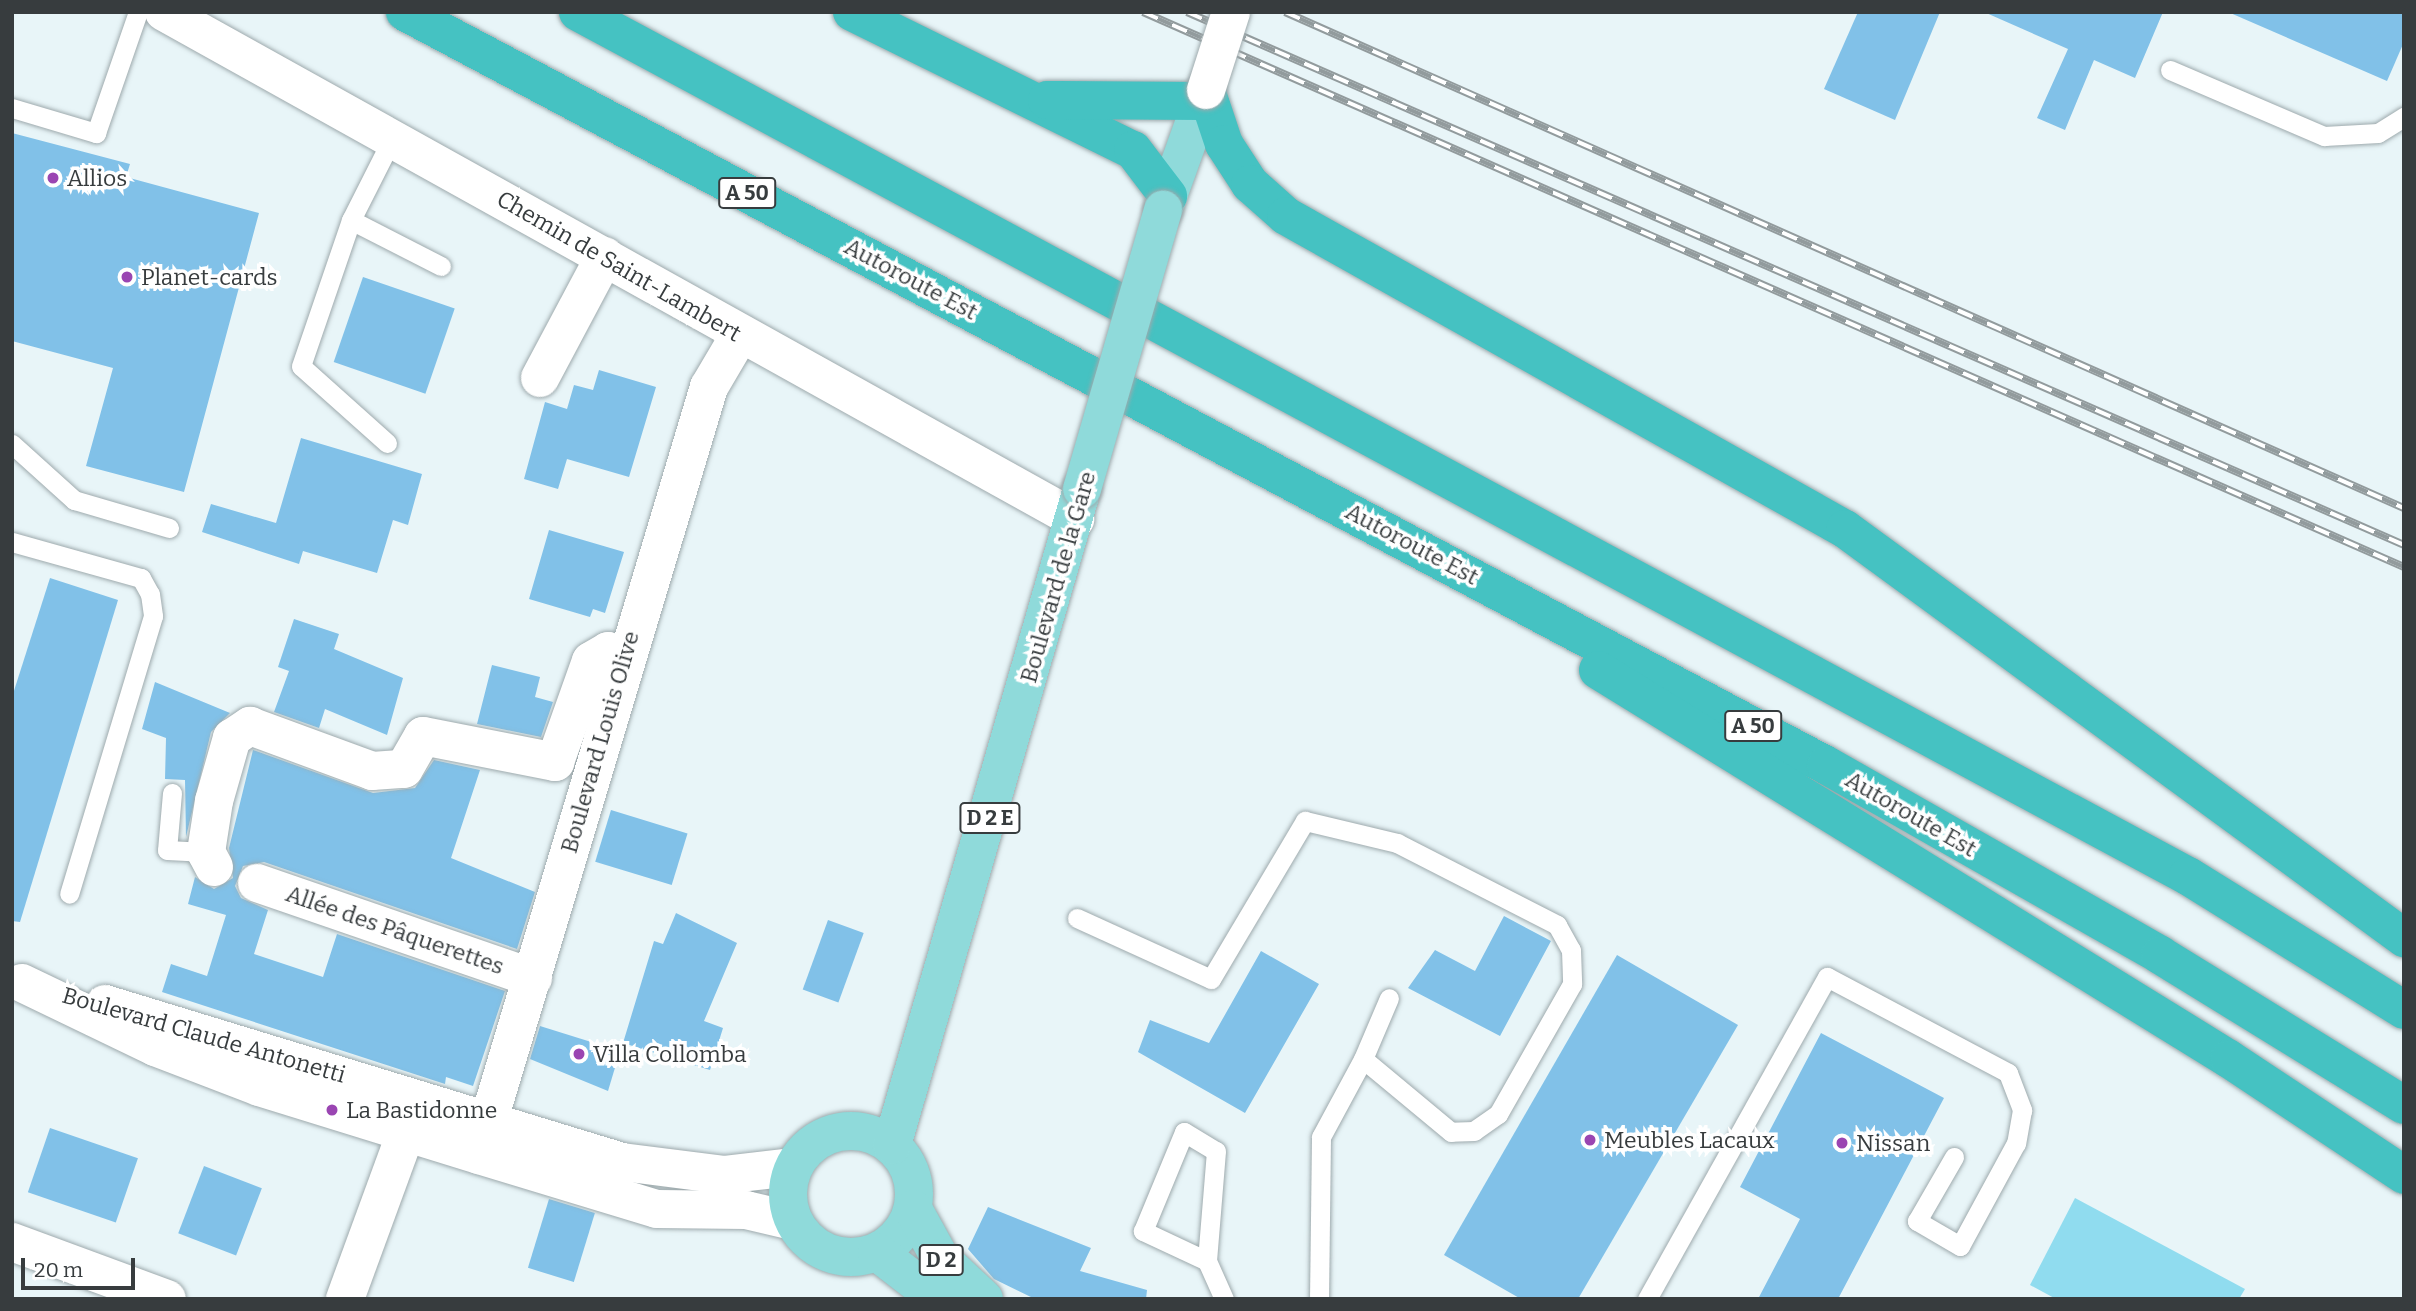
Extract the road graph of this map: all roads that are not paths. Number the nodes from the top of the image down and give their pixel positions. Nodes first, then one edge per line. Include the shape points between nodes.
1 (138, 12) edge
2 (164, 12) edge
3 (405, 12) edge
4 (578, 12) edge
5 (852, 12) edge
6 (1231, 12) edge
7 (2170, 70) dead end
8 (1204, 95) junction
9 (1027, 98) junction
10 (12, 108) edge
11 (2404, 117) edge
12 (393, 137) junction
13 (1166, 203) junction
14 (351, 220) junction
15 (605, 256) junction
16 (442, 266) dead end
17 (739, 336) junction
18 (540, 378) dead end
19 (387, 443) dead end
20 (12, 444) edge
21 (1262, 464) junction
22 (1078, 504) junction
23 (169, 528) dead end
24 (12, 542) edge
25 (623, 657) junction
26 (172, 793) dead end
27 (210, 860) joint
28 (257, 883) dead end
29 (69, 894) dead end
30 (1077, 918) dead end
31 (2404, 938) edge
32 (533, 978) junction
33 (17, 981) edge
34 (1389, 998) dead end
35 (2404, 1010) edge
36 (1363, 1059) junction
37 (2404, 1105) edge
38 (412, 1116) junction
39 (483, 1138) junction
40 (892, 1145) junction
41 (1954, 1157) dead end
42 (792, 1167) junction
43 (2404, 1175) edge
44 (913, 1209) junction
45 (793, 1221) junction
46 (12, 1242) edge
47 (877, 1252) junction
48 (1207, 1261) junction
49 (167, 1299) edge
50 (345, 1299) edge
51 (938, 1299) edge
52 (984, 1299) edge
53 (1224, 1299) edge
54 (1319, 1299) edge
55 (1647, 1299) edge

1 - 10 lane via 96,133
2 - 12 street, Chemin de Saint-Lambert
3 - 21 highway, Autoroute Est / A 50
4 - 35 highway via 2188,876
5 - 9 highway
6 - 8 street, Boulevard de la Gare, bridge
7 - 11 lane via 2324,136 2378,133
8 - 9 highway
8 - 13 main road, Boulevard de la Gare
8 - 31 highway via 1224,144 1250,184 1286,216 1845,528
9 - 13 highway via 1133,150
12 - 14 lane
12 - 15 street, Chemin de Saint-Lambert
13 - 22 main road, Boulevard de la Gare / D 2 E, bridge
14 - 16 lane
14 - 19 lane via 301,366
15 - 17 street, Chemin de Saint-Lambert
15 - 18 street
17 - 22 street, Chemin de Saint-Lambert
17 - 25 street, Boulevard Louis Olive via 709,387
20 - 23 lane via 74,500
21 - 37 highway, Autoroute Est / A 50 via 1825,765 2160,956
21 - 43 highway via 2206,1045
22 - 40 main road, Boulevard de la Gare / D 2 E
24 - 29 lane via 141,578 150,594 153,616
25 - 27 street via 608,651 591,661 555,762 423,736 404,769 372,771 250,726 232,738
25 - 32 street, Boulevard Louis Olive
26 - 27 lane via 167,850
28 - 32 street, Allée des Pâquerettes
30 - 36 lane via 1211,979 1306,821 1397,843 1557,925 1571,950 1572,984 1498,1114 1474,1131 1451,1132
32 - 39 street, Boulevard Louis Olive
33 - 38 street, Boulevard Claude Antonetti via 157,1018
34 - 36 lane
36 - 54 lane via 1321,1137
38 - 39 street, Boulevard Claude Antonetti
38 - 50 street
39 - 42 street, Boulevard Claude Antonetti via 674,1172 723,1175
39 - 45 street, Boulevard Claude Antonetti via 657,1209 746,1210
40 - 42 main road via 848,1130 825,1135
40 - 44 main road via 907,1163
41 - 55 lane via 1917,1221 1960,1246 2016,1143 2022,1110 2008,1073 1827,977
42 - 45 main road via 786,1194
44 - 47 main road via 900,1235
44 - 52 main road, D 2 via 940,1258
45 - 47 main road via 804,1237 838,1256
46 - 49 street
47 - 51 main road, D 2
48 - 48 lane via 1216,1151 1184,1132 1143,1231
48 - 53 lane

